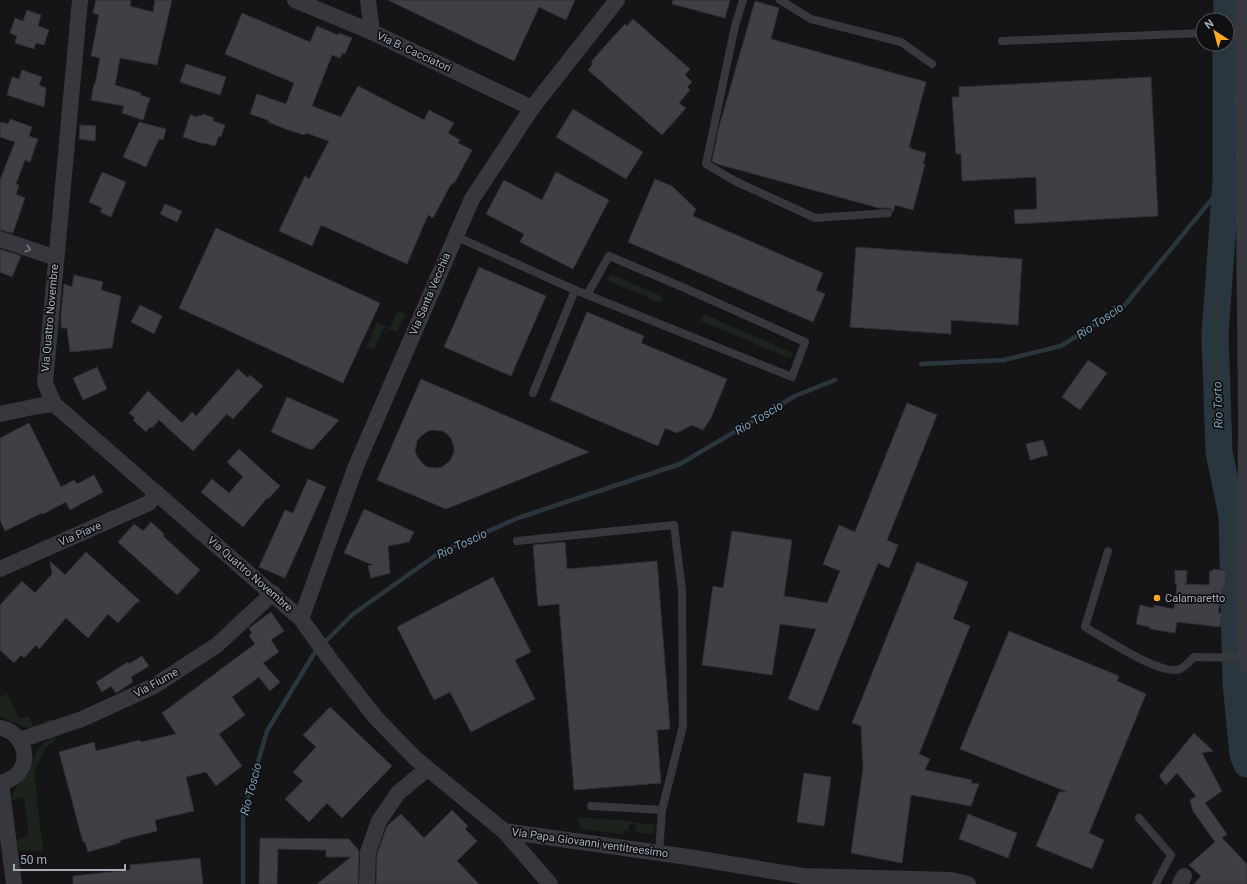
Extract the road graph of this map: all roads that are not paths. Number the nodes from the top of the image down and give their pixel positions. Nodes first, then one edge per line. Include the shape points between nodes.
1 (80, 0) edge
2 (295, 0) edge
3 (368, 0) edge
4 (617, 0) edge
5 (743, 0) edge
6 (780, 0) edge
7 (1242, 0) edge
8 (1235, 26) edge
9 (372, 32) junction
10 (1195, 34) edge
11 (1002, 41) dead end
12 (1234, 52) edge
13 (932, 64) dead end
14 (532, 108) junction
15 (888, 213) dead end
16 (455, 236) junction
17 (0, 238) edge
18 (56, 258) junction
19 (575, 290) junction
20 (587, 295) junction
21 (533, 393) dead end
22 (54, 404) junction
23 (0, 414) edge
24 (157, 493) junction
25 (517, 541) dead end
26 (1108, 550) dead end
27 (0, 569) edge
28 (273, 594) junction
29 (301, 619) junction
30 (1245, 660) edge
31 (0, 728) edge
32 (20, 740) junction
33 (427, 769) junction
34 (0, 783) edge
35 (592, 806) dead end
36 (662, 810) junction
37 (1139, 818) dead end
38 (504, 831) junction
39 (660, 853) junction
40 (14, 884) edge
41 (367, 884) edge
42 (550, 884) edge
43 (968, 884) edge
44 (1156, 884) edge

1 - 18 street, Via Quattro Novembre
2 - 9 street, Via B. Cacciatori
3 - 9 street
4 - 14 street, Via Santa Vecchia
5 - 15 lane via 735,26 706,164 735,181 815,218
6 - 13 lane via 811,19 900,42
7 - 8 street
9 - 14 street, Via B. Cacciatori
10 - 11 lane
12 - 30 street via 1246,418
14 - 16 street, Via Santa Vecchia via 472,199
16 - 19 lane
16 - 29 street, Via Santa Vecchia via 356,466
17 -> 18 street
18 - 22 street, Via Quattro Novembre via 44,383
19 - 20 lane
19 - 21 lane
20 - 20 lane via 792,377 805,342 609,256
22 - 23 street
22 - 24 street, Via Quattro Novembre
24 - 27 street, Via Piave via 149,503
24 - 28 street, Via Quattro Novembre
25 - 36 lane via 674,525 682,590 683,726
26 - 30 lane via 1085,627 1142,660 1169,670 1179,670 1194,657
28 - 29 street, Via Quattro Novembre
28 - 32 street, Via Fiume via 217,645 154,686 82,719
29 - 33 street, Via Papa Giovanni ventitreesimo via 376,718
31 - 32 street via 11,731
32 - 34 street via 24,760 19,772
33 - 38 street, Via Papa Giovanni ventitreesimo
33 - 41 street via 398,793 379,821 368,852
34 - 40 street
35 - 36 lane
36 - 39 lane
37 - 44 lane via 1171,855
38 - 39 street, Via Papa Giovanni ventitreesimo
38 - 42 street
39 - 43 street, Via Papa Giovanni ventitreesimo via 802,876 951,880

